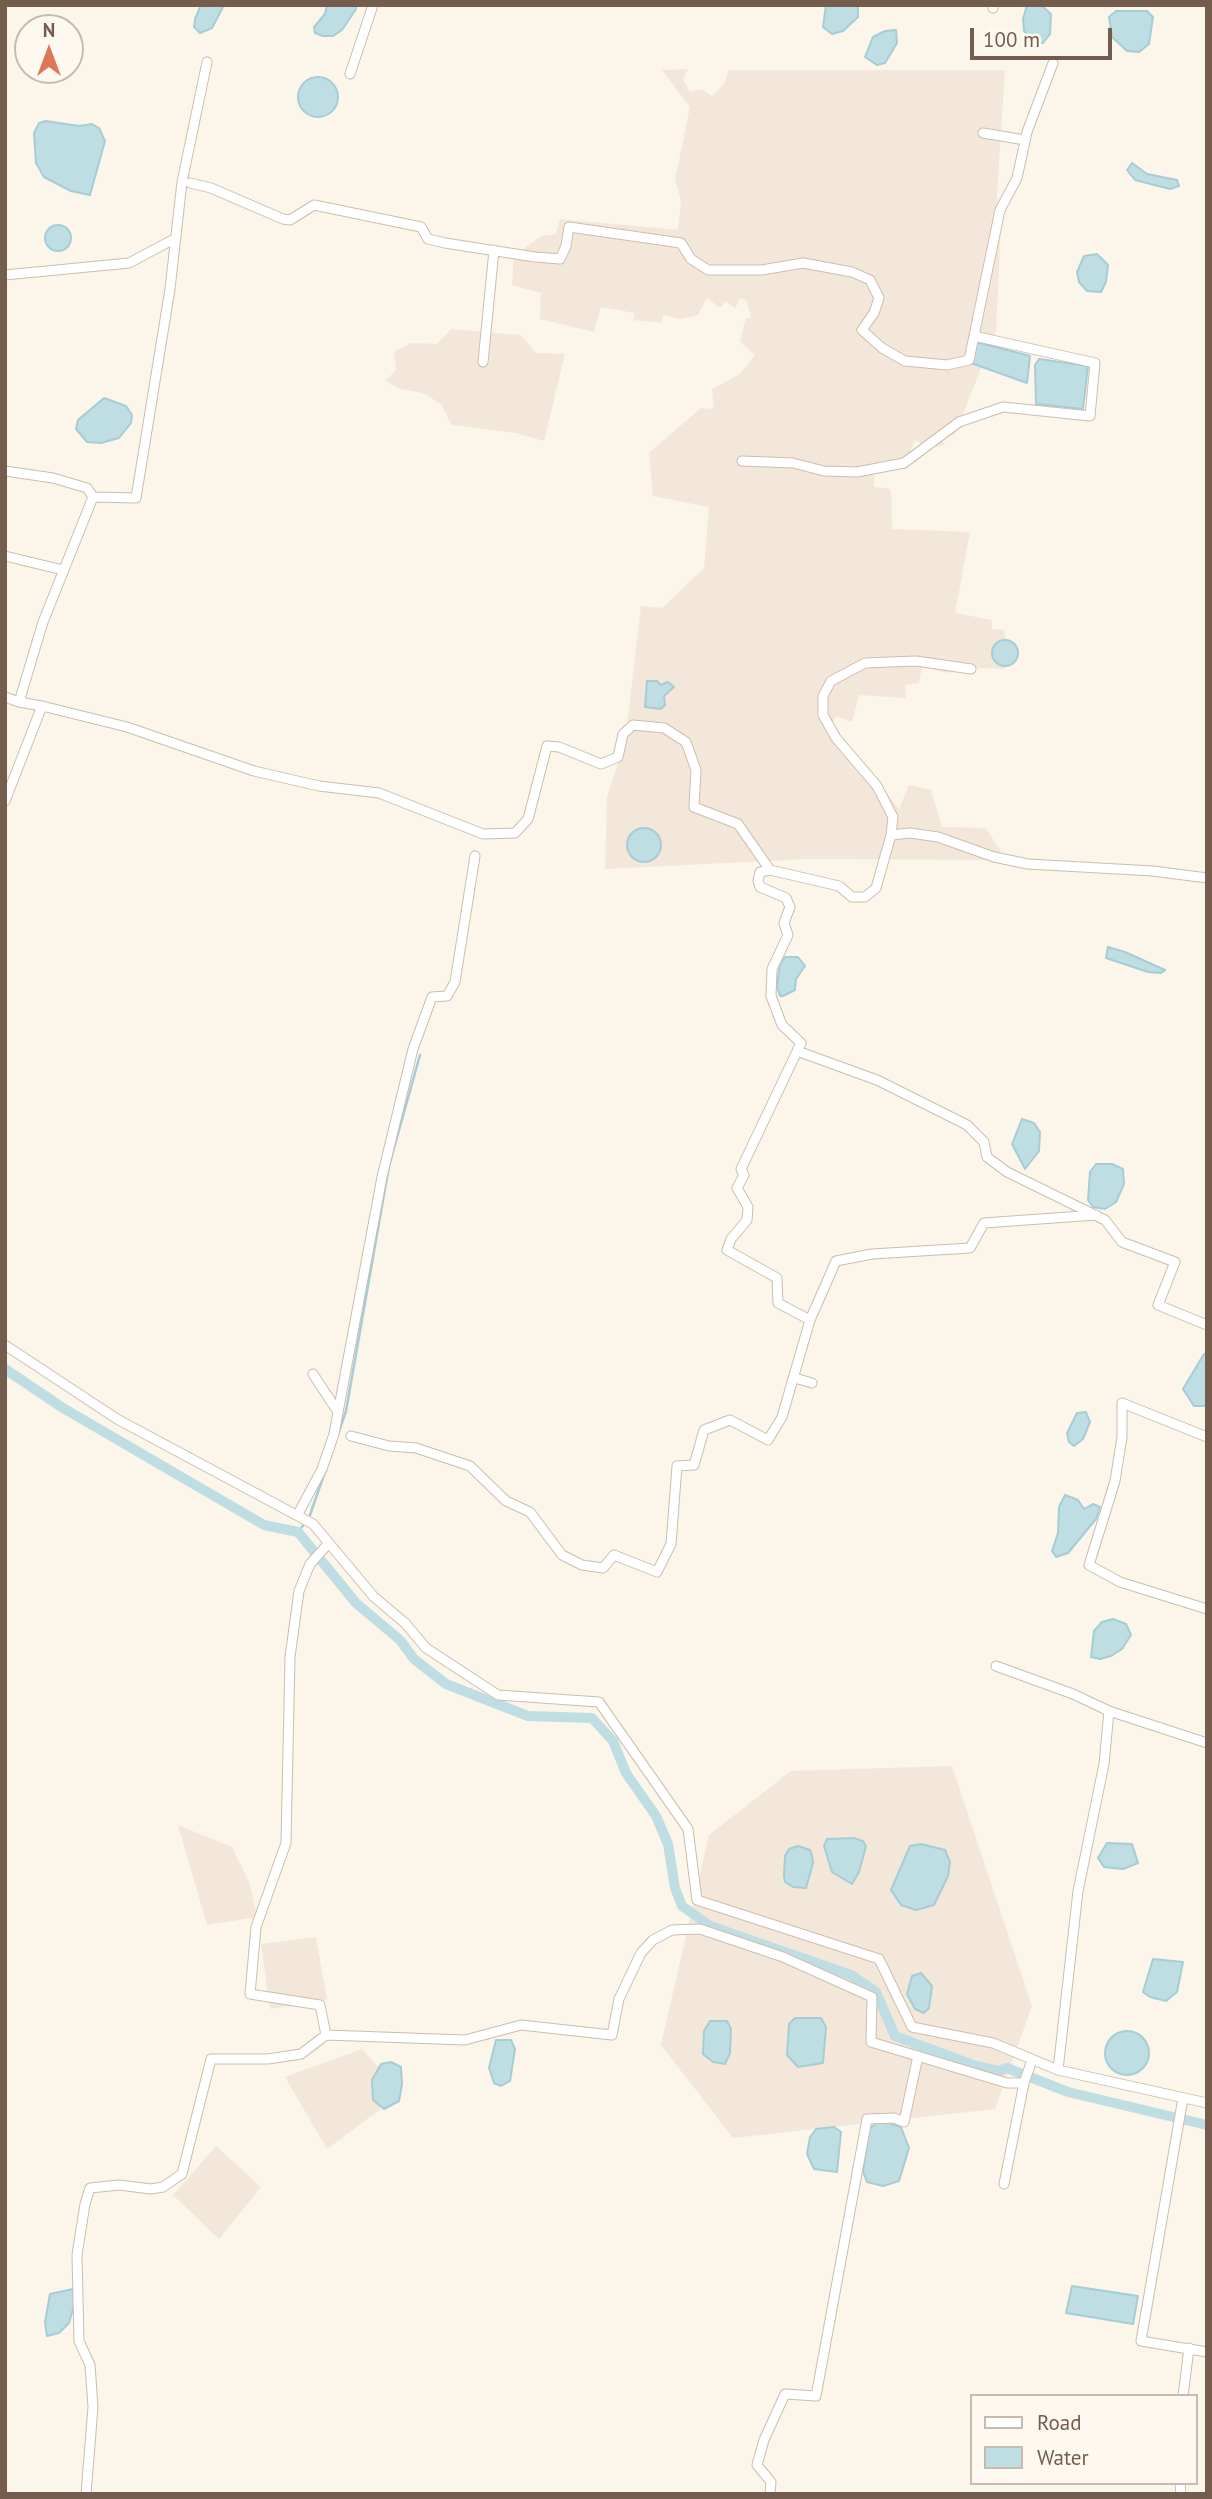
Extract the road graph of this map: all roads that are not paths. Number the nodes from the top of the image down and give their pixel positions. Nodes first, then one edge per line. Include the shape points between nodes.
1 (373, 5) edge
2 (207, 62) dead end
3 (1053, 63) dead end
4 (350, 74) dead end
5 (983, 133) dead end
6 (1026, 140) junction
7 (190, 183) dead end
8 (176, 239) junction
9 (494, 250) junction
10 (5, 275) edge
11 (974, 336) junction
12 (483, 362) dead end
13 (742, 461) dead end
14 (5, 471) edge
15 (93, 497) junction
16 (5, 556) edge
17 (64, 570) junction
18 (971, 669) dead end
19 (5, 697) edge
20 (19, 702) junction
21 (42, 706) junction
22 (5, 801) edge
23 (891, 835) junction
24 (475, 856) dead end
25 (770, 870) junction
26 (1207, 878) edge
27 (797, 1051) junction
28 (1096, 1215) junction
29 (810, 1320) junction
30 (1207, 1325) edge
31 (9, 1348) edge
32 (5, 1359) edge
33 (313, 1374) dead end
34 (795, 1378) junction
35 (811, 1383) dead end
36 (338, 1412) junction
37 (351, 1436) dead end
38 (1207, 1437) edge
39 (298, 1514) junction
40 (326, 1547) junction
41 (1207, 1609) edge
42 (996, 1666) dead end
43 (1110, 1711) junction
44 (1207, 1743) edge
45 (326, 2035) junction
46 (918, 2056) junction
47 (1031, 2061) junction
48 (1058, 2070) junction
49 (1024, 2083) junction
50 (1183, 2098) junction
51 (1207, 2103) edge
52 (1004, 2184) dead end
53 (1189, 2348) junction
54 (1207, 2352) edge
55 (1183, 2394) edge
56 (86, 2494) edge
57 (770, 2494) edge

1 - 4 street
2 - 8 street via 192,124
3 - 6 street
5 - 6 street
6 - 11 street via 1017,178 1000,210
7 - 9 street via 283,219 290,220 314,205 421,228 428,239
8 - 10 street via 129,263
8 - 15 street via 136,498
9 - 11 street via 560,260 569,227 681,243 691,259 708,270 819,265 870,280 878,298 862,330 905,361 932,366 969,360
9 - 12 street
11 - 13 street via 1095,363 1090,416 1003,407 958,422 904,463 857,472
14 - 15 street via 87,488
15 - 17 street
16 - 17 street
17 - 20 street
18 - 23 street via 916,661 865,663 831,681 823,696 823,715 836,738 877,786 893,817
19 - 20 street
20 - 21 street
21 - 22 street
21 - 25 street via 127,727 254,771 319,786 379,793 483,834 515,833 528,819 547,746 601,764 618,757 623,734 633,725 664,728 686,742 694,757 694,807 738,824
23 - 25 street via 876,888 866,897 852,897 839,886
23 - 26 street via 938,837 1028,864
24 - 36 street via 455,982 447,996 432,997 412,1049 382,1177
25 - 27 street via 761,872 760,887 786,898 790,907 784,923 788,934 772,969 771,996 782,1026 801,1043
27 - 28 street via 877,1080 967,1125 984,1142 988,1157 1007,1172
27 - 29 street via 741,1169 744,1175 737,1188 748,1207 747,1220 727,1250 777,1278 778,1303
28 - 29 street via 984,1223 970,1248 835,1261
28 - 30 street via 1122,1242 1175,1262 1158,1305
29 - 34 street
31 - 32 street
31 - 39 street via 117,1419
33 - 36 street
34 - 35 street
34 - 37 street via 782,1417 768,1440 730,1419 704,1430 694,1465 677,1466 671,1544 657,1572 614,1555 603,1568 582,1565 562,1555 530,1512 506,1501 470,1466 416,1448 388,1447
36 - 39 street via 321,1469
38 - 41 street via 1122,1403 1115,1481 1089,1565 1120,1582
39 - 40 street via 313,1524
40 - 45 street via 310,1564 299,1591 290,1657 286,1843 256,1927 250,1994 320,2005
40 - 47 street via 426,1648 498,1695 599,1702 688,1829 697,1900 878,1959 912,2026 993,2043
42 - 43 street
43 - 44 street
43 - 48 street via 1078,1891
45 - 46 street via 466,2040 521,2025 612,2035 619,1999 640,1953 672,1930 700,1929 783,1957 872,1997 871,2042
45 - 56 street via 301,2054 211,2059 182,2174 151,2189 90,2188 76,2255 79,2342 90,2365 93,2407
46 - 49 street via 1007,2083
46 - 57 street via 904,2122 867,2119 816,2396 785,2394 757,2465 771,2482
47 - 48 street
47 - 49 street
48 - 50 street
49 - 52 street
50 - 51 street
50 - 53 street via 1141,2342
53 - 54 street
53 - 55 street

